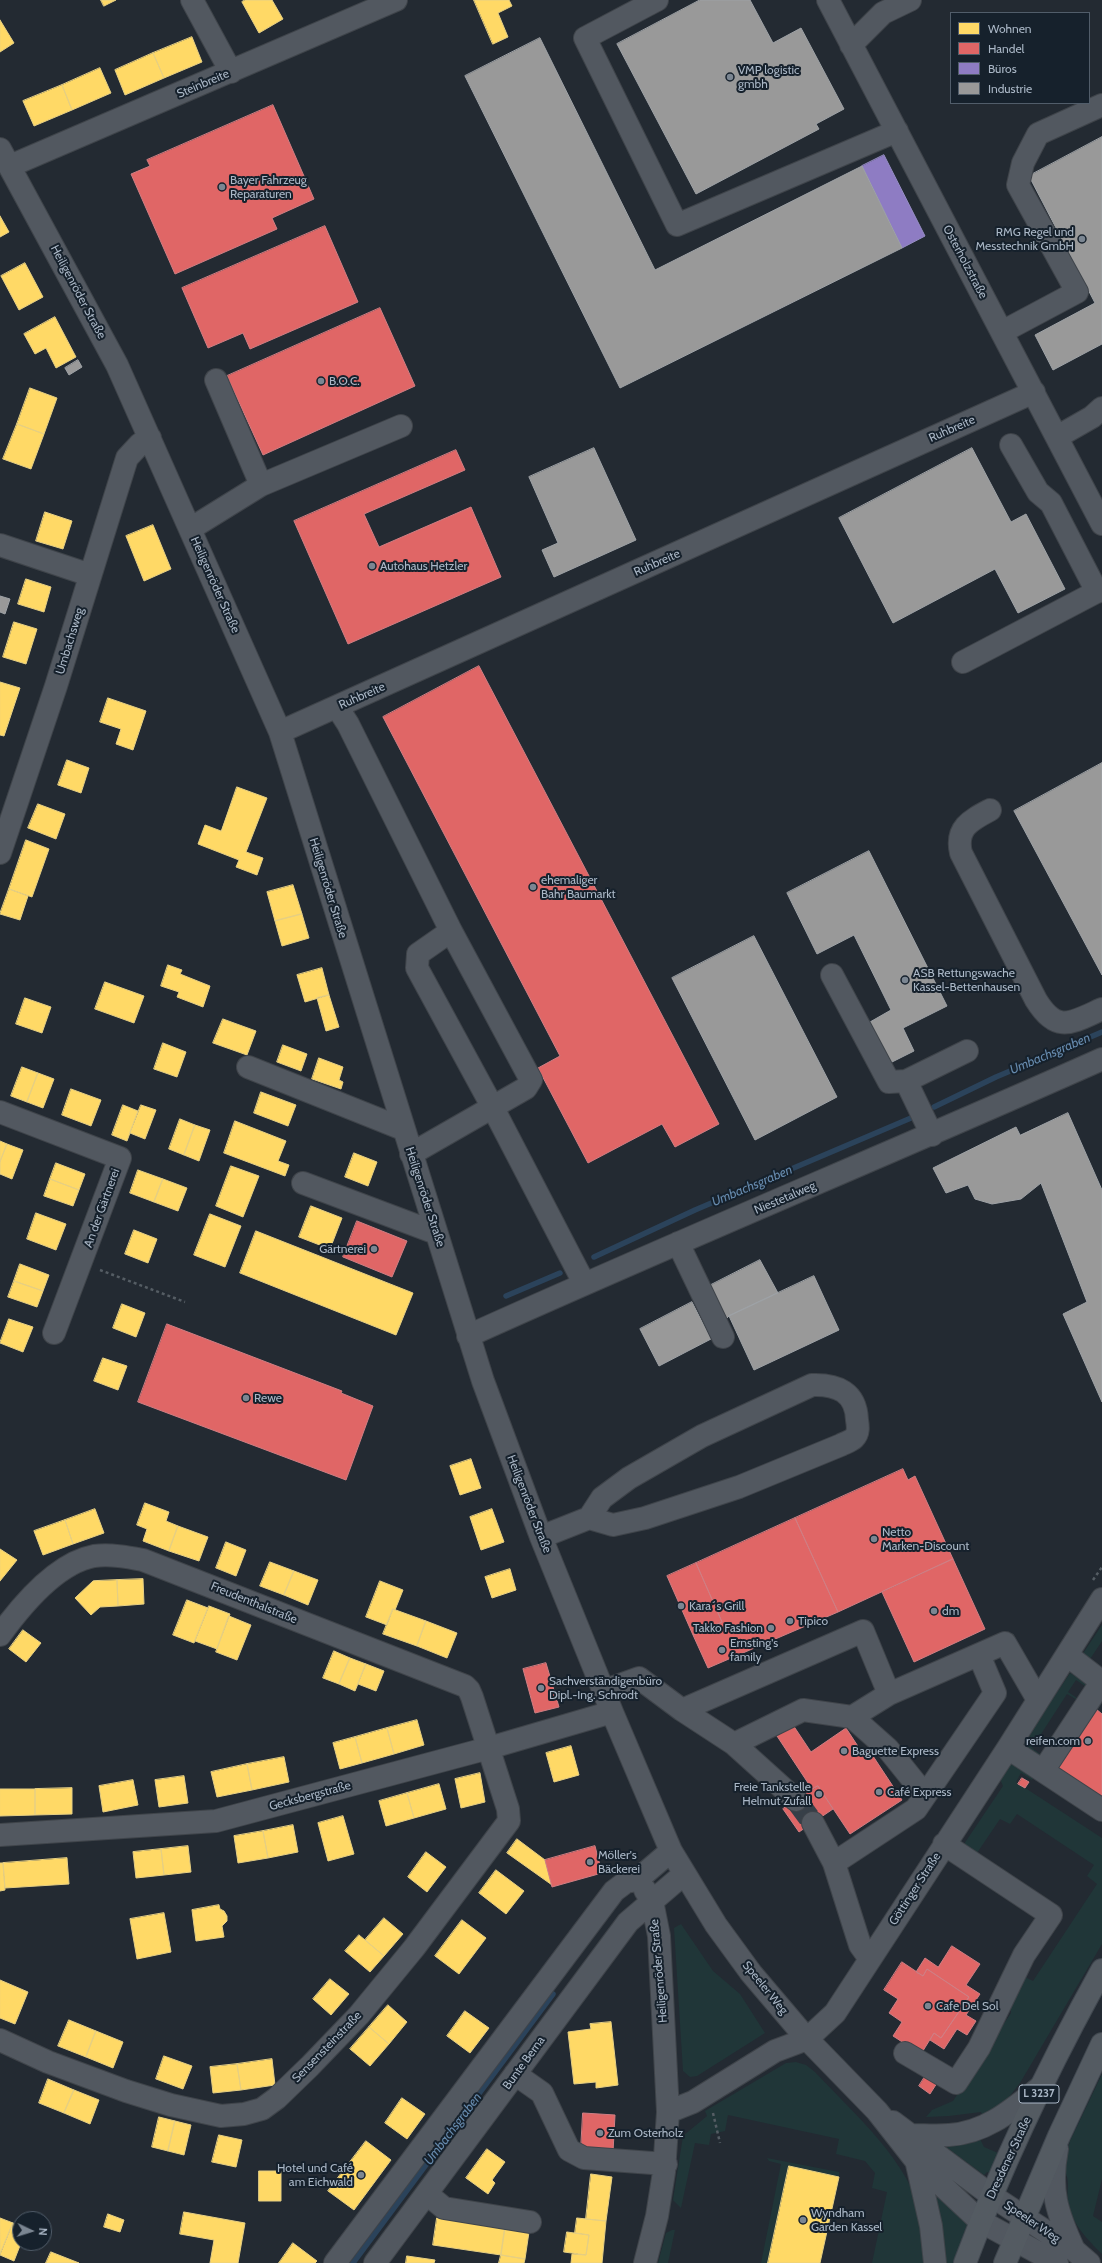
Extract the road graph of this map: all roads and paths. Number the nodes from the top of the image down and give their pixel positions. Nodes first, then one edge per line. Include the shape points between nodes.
1 (192, 0) edge
2 (396, 0) edge
3 (657, 0) edge
4 (828, 0) edge
5 (910, 0) edge
6 (851, 45) junction
7 (231, 72) junction
8 (1102, 105) edge
9 (897, 131) junction
10 (5, 158) edge
11 (1002, 332) junction
12 (216, 380) dead end
13 (1034, 392) junction
14 (1102, 408) edge
15 (402, 426) dead end
16 (1056, 437) junction
17 (150, 438) junction
18 (1011, 445) dead end
19 (261, 485) junction
20 (1102, 524) edge
21 (190, 529) junction
22 (0, 545) edge
23 (90, 575) junction
24 (1099, 590) edge
25 (963, 662) dead end
26 (337, 708) junction
27 (280, 732) junction
28 (990, 810) dead end
29 (0, 853) edge
30 (451, 931) junction
31 (832, 975) dead end
32 (1102, 1010) edge
33 (967, 1051) dead end
34 (1102, 1059) edge
35 (248, 1067) dead end
36 (906, 1081) junction
37 (492, 1106) junction
38 (0, 1112) edge
39 (403, 1128) junction
40 (932, 1135) junction
41 (411, 1154) junction
42 (303, 1183) dead end
43 (436, 1233) junction
44 (678, 1243) junction
45 (82, 1264) junction
46 (584, 1284) junction
47 (185, 1302) dead end
48 (54, 1333) dead end
49 (468, 1336) junction
50 (723, 1337) dead end
51 (588, 1518) junction
52 (541, 1537) junction
53 (1102, 1599) edge
54 (0, 1635) edge
55 (979, 1655) junction
56 (1067, 1655) junction
57 (1102, 1681) edge
58 (603, 1691) junction
59 (889, 1694) junction
60 (1038, 1700) junction
61 (682, 1710) junction
62 (612, 1712) junction
63 (852, 1716) junction
64 (734, 1744) junction
65 (488, 1748) junction
66 (1008, 1748) junction
67 (1044, 1771) junction
68 (925, 1795) junction
69 (796, 1800) tunnel mouth
70 (1102, 1810) edge
71 (813, 1823) tunnel mouth
72 (0, 1835) edge
73 (944, 1844) junction
74 (671, 1850) junction
75 (834, 1863) junction
76 (684, 1874) junction
77 (637, 1880) junction
78 (652, 1901) junction
79 (870, 1960) junction
80 (1102, 1970) edge
81 (807, 2039) junction
82 (0, 2040) edge
83 (1102, 2044) edge
84 (905, 2054) dead end
85 (515, 2074) junction
86 (1043, 2085) junction
87 (708, 2093) junction
88 (877, 2111) junction
89 (668, 2112) junction
90 (911, 2135) junction
91 (1059, 2136) junction
92 (720, 2143) dead end
93 (917, 2162) junction
94 (666, 2164) junction
95 (427, 2194) junction
96 (992, 2196) junction
97 (1024, 2218) junction
98 (980, 2221) junction
99 (530, 2222) dead end
100 (1014, 2241) junction
101 (1073, 2259) edge
102 (335, 2263) edge
103 (376, 2263) edge
104 (645, 2263) edge
105 (935, 2263) edge
106 (965, 2263) edge
107 (1005, 2263) edge

1 - 7 street
2 - 7 street, Steinbreite
3 - 9 street via 585,38 677,225
4 - 6 street, Osterholzstraße
5 - 6 street via 883,13
6 - 9 street, Osterholzstraße
7 - 10 street, Steinbreite
8 - 11 street via 1038,134 1023,163 1018,185 1077,292
9 - 11 street, Osterholzstraße
10 - 17 street, Heiligenröder Straße via 117,365
11 - 13 street, Osterholzstraße
12 - 19 street
13 - 16 street, Osterholzstraße
13 - 26 street, Ruhbreite
14 - 16 street via 1092,417
15 - 19 street
16 - 20 street, Osterholzstraße
17 - 21 street, Heiligenröder Straße
17 - 23 street, Umbachsweg via 140,444 127,458
18 - 24 street via 1038,492 1051,503
19 - 21 street
21 - 27 street, Heiligenröder Straße
22 - 23 street
23 - 29 street, Umbachsweg
24 - 25 street
26 - 27 street, Ruhbreite
26 - 30 street via 348,724
27 - 39 street, Heiligenröder Straße
28 - 32 street via 964,826 959,844 961,853 1036,1000 1053,1021 1064,1023
30 - 37 street via 418,954 417,968
30 - 37 street via 531,1080 526,1088
31 - 36 street via 889,1082
33 - 36 street
34 - 40 street, Niestetalweg
35 - 39 street
36 - 40 street
37 - 41 street
37 - 46 street
38 - 45 street, An der Gärtnerei via 120,1158
39 - 41 street, Heiligenröder Straße
40 - 44 street, Niestetalweg
41 - 43 street, Heiligenröder Straße
42 - 43 street
43 - 49 street, Heiligenröder Straße
44 - 46 street, Niestetalweg
44 - 50 street
45 - 47 path
45 - 48 street, An der Gärtnerei
46 - 49 street, Niestetalweg
49 - 52 street, Heiligenröder Straße
51 - 51 street via 602,1498 629,1478 702,1436 812,1385 829,1384 853,1400 858,1430 855,1437 840,1445 739,1487 645,1518 613,1526
51 - 52 street
52 - 58 street, Heiligenröder Straße
53 - 56 street, Göttinger Straße
54 - 65 street, Freudenthalstraße via 37,1591 76,1562 94,1556 119,1555 143,1560 465,1686 472,1698
55 - 59 street
55 - 60 street via 1005,1643
55 - 68 street via 995,1693
56 - 57 street
56 - 60 street, Göttinger Straße
57 - 67 street
58 - 61 street via 640,1678
58 - 62 street, Heiligenröder Straße
59 - 61 street via 863,1631
59 - 63 street
60 - 66 street, Göttinger Straße
61 - 64 street
62 - 65 street, Gecksbergstraße
62 - 74 street, Heiligenröder Straße
63 - 64 street via 803,1710
63 - 68 street via 888,1749
64 - 69 street
65 - 72 street, Gecksbergstraße via 216,1821
65 - 82 street, Sensensteinstraße via 508,1809 509,1821 414,1948 359,2015 277,2098 262,2109 221,2116 171,2105 48,2062
66 - 67 street
66 - 73 street, Göttinger Straße
67 - 70 street
68 - 75 street via 916,1808
71 - 75 street
73 - 79 street, Göttinger Straße
73 - 84 street via 1051,1915 1024,1956 979,2048 956,2083
74 - 76 street, Speeler Weg
74 - 77 street
75 - 79 street via 860,1945
76 - 78 street, Bunte Berna
76 - 81 street, Speeler Weg via 716,1925 752,1974
77 - 78 street, Heiligenröder Straße
77 - 102 street via 626,1882 614,1890
78 - 85 street, Bunte Berna via 628,1922
78 - 89 street, Heiligenröder Straße via 659,1941
79 - 81 street, Göttinger Straße via 835,2013
80 - 86 main road, Dresdener Straße / L 3237
81 - 87 street, Göttinger Straße via 774,2051
81 - 88 street, Speeler Weg
83 - 91 main road, L 3237
85 - 94 street via 542,2093 569,2150 584,2158
85 - 95 street, Bunte Berna
86 - 90 street via 993,2122 977,2129 949,2135
86 - 96 main road, Dresdener Straße / L 3237
87 - 89 street, Göttinger Straße
87 - 92 path
88 - 90 street, Speeler Weg
88 - 93 street, Speeler Weg
89 - 94 street, Heiligenröder Straße
90 - 96 street, Speeler Weg
91 - 97 main road, L 3237
91 - 101 street via 1053,2170 1053,2192
93 - 98 street, Speeler Weg
93 - 105 street via 931,2226
94 - 104 street, Heiligenröder Straße
95 - 99 street via 444,2208
95 - 103 street, Bunte Berna
96 - 97 street, Speeler Weg
96 - 98 main road, Dresdener Straße / L 3237
97 - 100 main road, L 3237
97 - 101 street, Speeler Weg
98 - 100 street, Speeler Weg
98 - 106 main road, Dresdener Straße / L 3237
100 - 101 street, Speeler Weg
100 - 107 main road, L 3237

